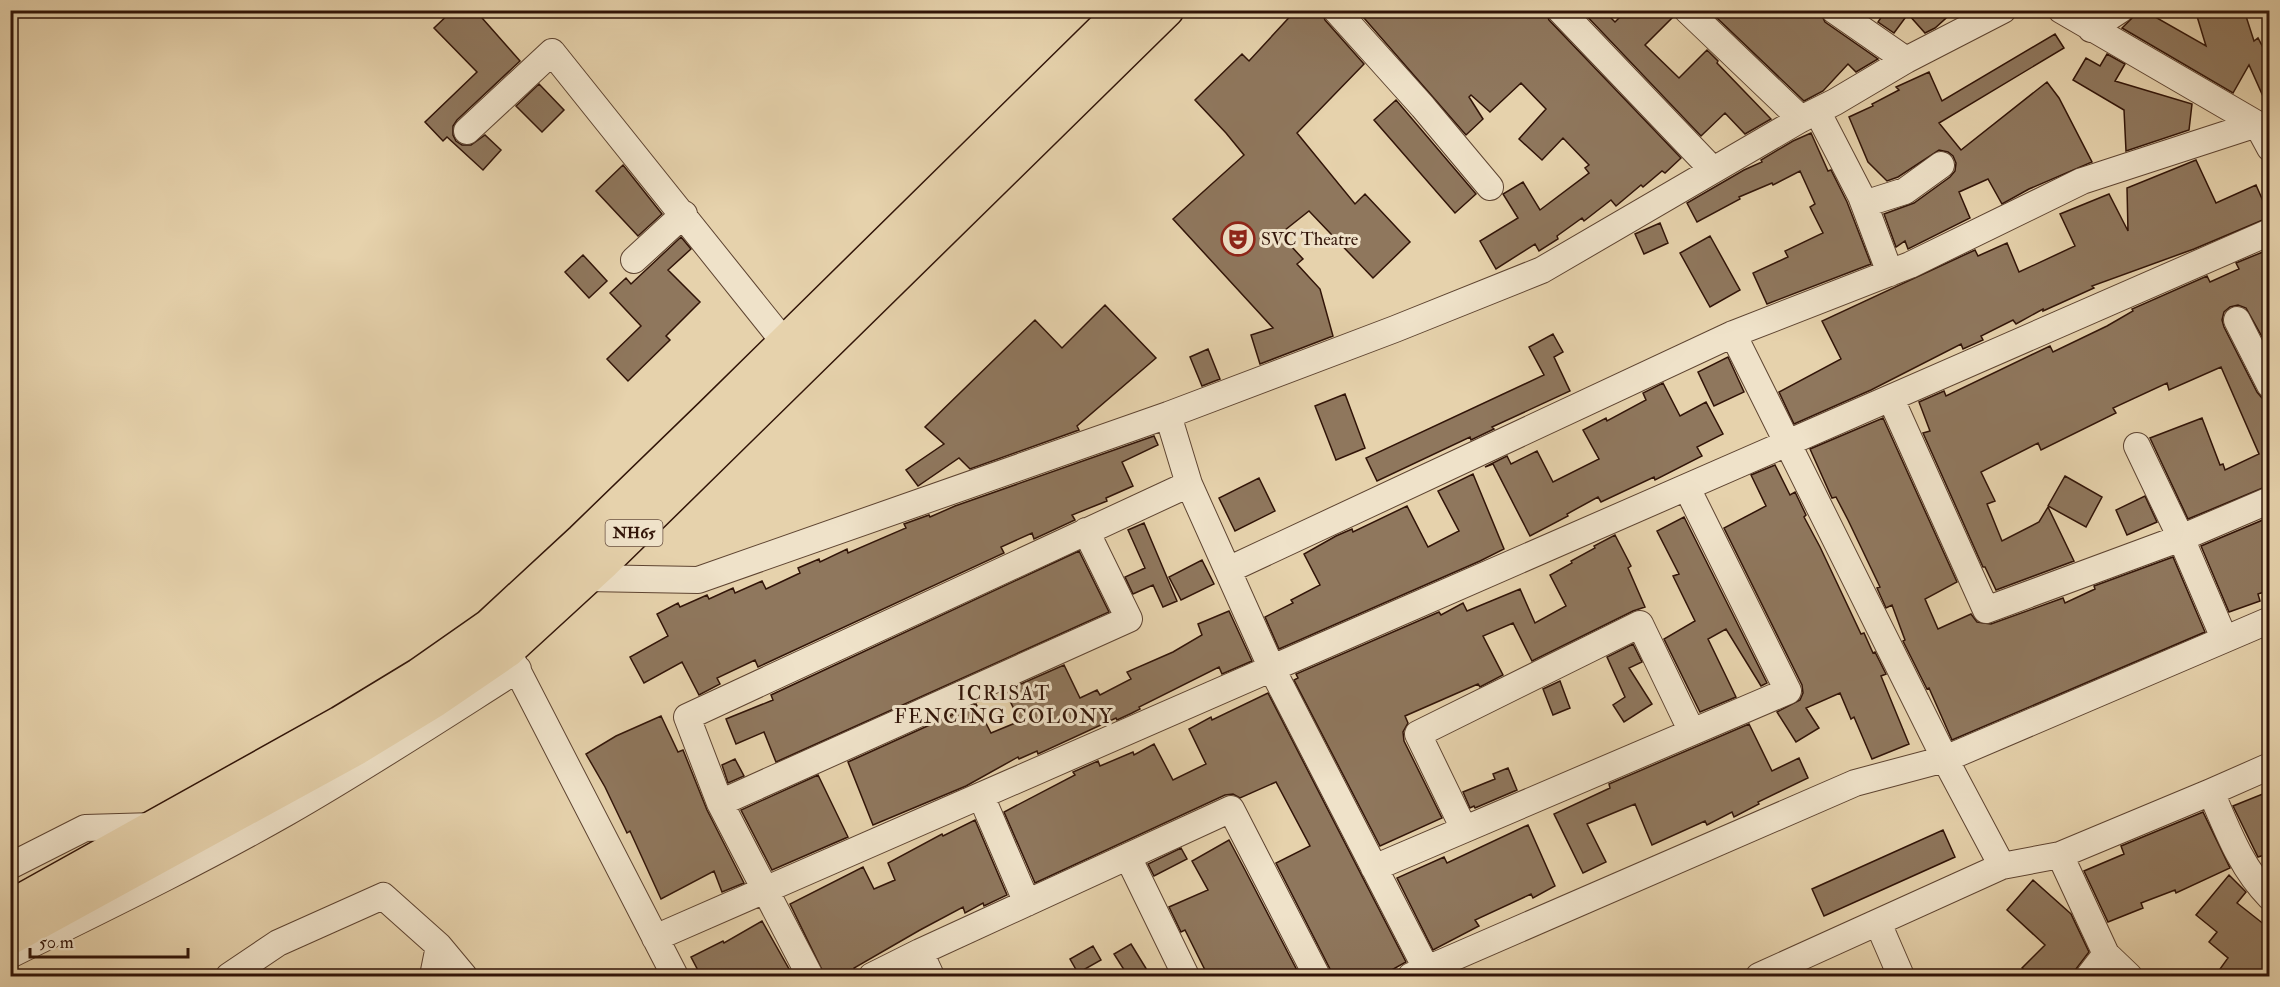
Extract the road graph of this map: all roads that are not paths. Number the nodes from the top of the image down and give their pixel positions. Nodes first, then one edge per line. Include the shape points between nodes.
1 (1123, 10) edge
2 (1167, 10) edge
3 (1336, 10) edge
4 (1560, 10) edge
5 (1687, 10) edge
6 (1834, 10) edge
7 (2003, 10) edge
8 (2061, 10) edge
9 (2120, 10) edge
10 (2091, 29) junction
11 (1906, 60) junction
12 (1809, 115) junction
13 (2257, 124) junction
14 (467, 131) dead end
15 (2270, 148) edge
16 (1941, 165) dead end
17 (1713, 170) junction
18 (980, 173) junction
19 (1490, 187) dead end
20 (1864, 204) junction
21 (684, 214) junction
22 (2270, 232) edge
23 (634, 260) dead end
24 (1890, 273) junction
25 (2237, 320) dead end
26 (1733, 334) junction
27 (785, 343) junction
28 (2270, 385) edge
29 (1891, 399) junction
30 (1168, 415) junction
31 (1787, 444) junction
32 (2137, 446) dead end
33 (1189, 484) junction
34 (1687, 488) junction
35 (2270, 500) edge
36 (1086, 531) junction
37 (2181, 538) junction
38 (1228, 570) junction
39 (586, 578) junction
40 (2270, 620) edge
41 (2224, 638) junction
42 (505, 649) junction
43 (1272, 669) junction
44 (1692, 732) junction
45 (1945, 759) junction
46 (2270, 765) edge
47 (2211, 792) junction
48 (981, 796) junction
49 (720, 803) junction
50 (159, 825) junction
51 (1464, 829) junction
52 (2060, 855) junction
53 (1128, 857) junction
54 (10, 866) edge
55 (2002, 866) junction
56 (1374, 868) junction
57 (764, 890) junction
58 (2270, 897) edge
59 (1027, 903) junction
60 (10, 907) edge
61 (1878, 922) junction
62 (10, 938) edge
63 (655, 938) junction
64 (439, 946) junction
65 (920, 952) junction
66 (2106, 954) junction
67 (10, 955) edge
68 (1422, 974) edge
69 (1180, 975) edge
70 (230, 976) edge
71 (433, 976) edge
72 (464, 976) edge
73 (675, 976) edge
74 (810, 976) edge
75 (872, 976) edge
76 (931, 976) edge
77 (1317, 976) edge
78 (1759, 976) edge
79 (1901, 976) edge
80 (2089, 976) edge
81 (2129, 976) edge

1 - 18 highway, NH65
2 - 18 highway, NH65
3 - 19 street
4 - 17 street
5 - 12 street
6 - 11 street
7 - 11 street
8 - 10 street
9 - 10 street
10 - 13 street
11 - 12 street
12 - 17 street
12 - 20 street
13 - 15 street
13 - 24 street via 2082,181
14 - 21 street via 552,52
16 - 20 street via 1905,191
17 - 30 street via 1542,270
18 - 27 highway, NH65
18 - 39 highway, NH65
20 - 24 street
21 - 23 street
21 - 27 street
22 - 29 street
24 - 26 street
25 - 28 street
26 - 31 street
26 - 38 street
27 - 42 highway, NH65 via 582,540
29 - 31 street
29 - 37 street via 1986,610
30 - 33 street
30 - 39 street via 698,580
31 - 34 street
31 - 45 street
32 - 37 street
33 - 36 street
33 - 38 street
34 - 43 street
34 - 44 street via 1788,691
35 - 37 street
36 - 49 street via 687,717
36 - 49 street via 1129,619
37 - 41 street
38 - 43 street
39 - 42 highway, NH65
40 - 41 street
41 - 45 street
42 - 50 highway, NH65 via 419,675
42 - 62 highway, NH65 via 434,701 357,748
42 - 63 street
42 - 67 street via 404,742 286,813
43 - 48 street
43 - 56 street
44 - 51 street
44 - 51 street via 1640,624 1418,734
45 - 55 street
45 - 68 street via 1855,783
46 - 47 street
47 - 52 street
47 - 58 street via 2234,845
48 - 57 street
48 - 59 street
49 - 57 street
50 - 54 street via 85,828
50 - 60 highway, NH65
51 - 56 street
52 - 55 street
52 - 66 street
53 - 59 street
53 - 69 street
53 - 77 street via 1231,809
55 - 61 street
56 - 68 street
57 - 63 street
57 - 74 street
59 - 65 street
61 - 78 street
61 - 79 street
63 - 73 street
64 - 70 street via 383,896 278,943
64 - 71 street
64 - 72 street
65 - 75 street
65 - 76 street
66 - 80 street
66 - 81 street

